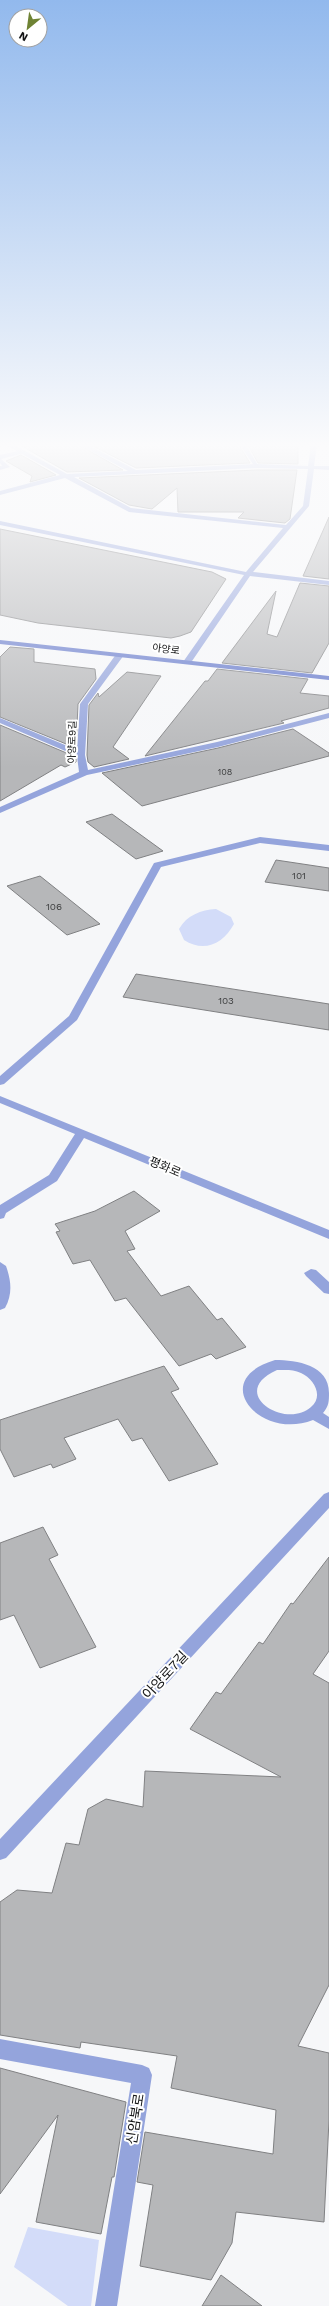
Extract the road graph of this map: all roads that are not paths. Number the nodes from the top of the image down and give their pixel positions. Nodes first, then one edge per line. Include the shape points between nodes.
1 (144, 553) edge
2 (267, 553) edge
3 (248, 574) junction
4 (329, 583) edge
5 (0, 642) edge
6 (120, 655) junction
7 (187, 662) junction
8 (329, 678) edge
9 (329, 715) edge
10 (0, 720) edge
11 (81, 755) junction
12 (84, 773) junction
13 (0, 810) edge
14 (329, 848) edge
15 (0, 1082) edge
16 (0, 1099) edge
17 (82, 1132) junction
18 (0, 1215) edge
19 (329, 1235) edge
20 (0, 1266) edge
21 (311, 1273) dead end
22 (329, 1290) edge
23 (0, 1305) edge
24 (325, 1378) edge
25 (314, 1413) junction
26 (329, 1424) edge
27 (329, 1498) edge
28 (0, 1852) edge
29 (0, 2049) edge
30 (106, 2306) edge

1 - 3 street
2 - 3 street
3 - 4 street
3 - 7 street
5 - 6 main road, 아양로
6 - 7 main road, 아양로
6 - 11 street, 아양로9길 via 84,704
7 - 8 main road, 아양로
9 - 12 street via 218,744
10 - 11 street
11 - 12 street, 아양로9길
12 - 13 street, 아양로9길
14 - 15 street via 260,840 157,865 73,1018
16 - 17 street, 평화로
17 - 18 street via 53,1178 0,1211
17 - 19 street, 평화로
20 - 23 street via 5,1284
21 - 22 street
24 - 25 street via 326,1396
24 - 25 street via 287,1365 275,1365 264,1369 251,1383 249,1392 252,1400 268,1414 292,1419
25 - 26 street
27 - 28 street, 아양로7길
29 - 30 street, 신암북로 via 142,2075

